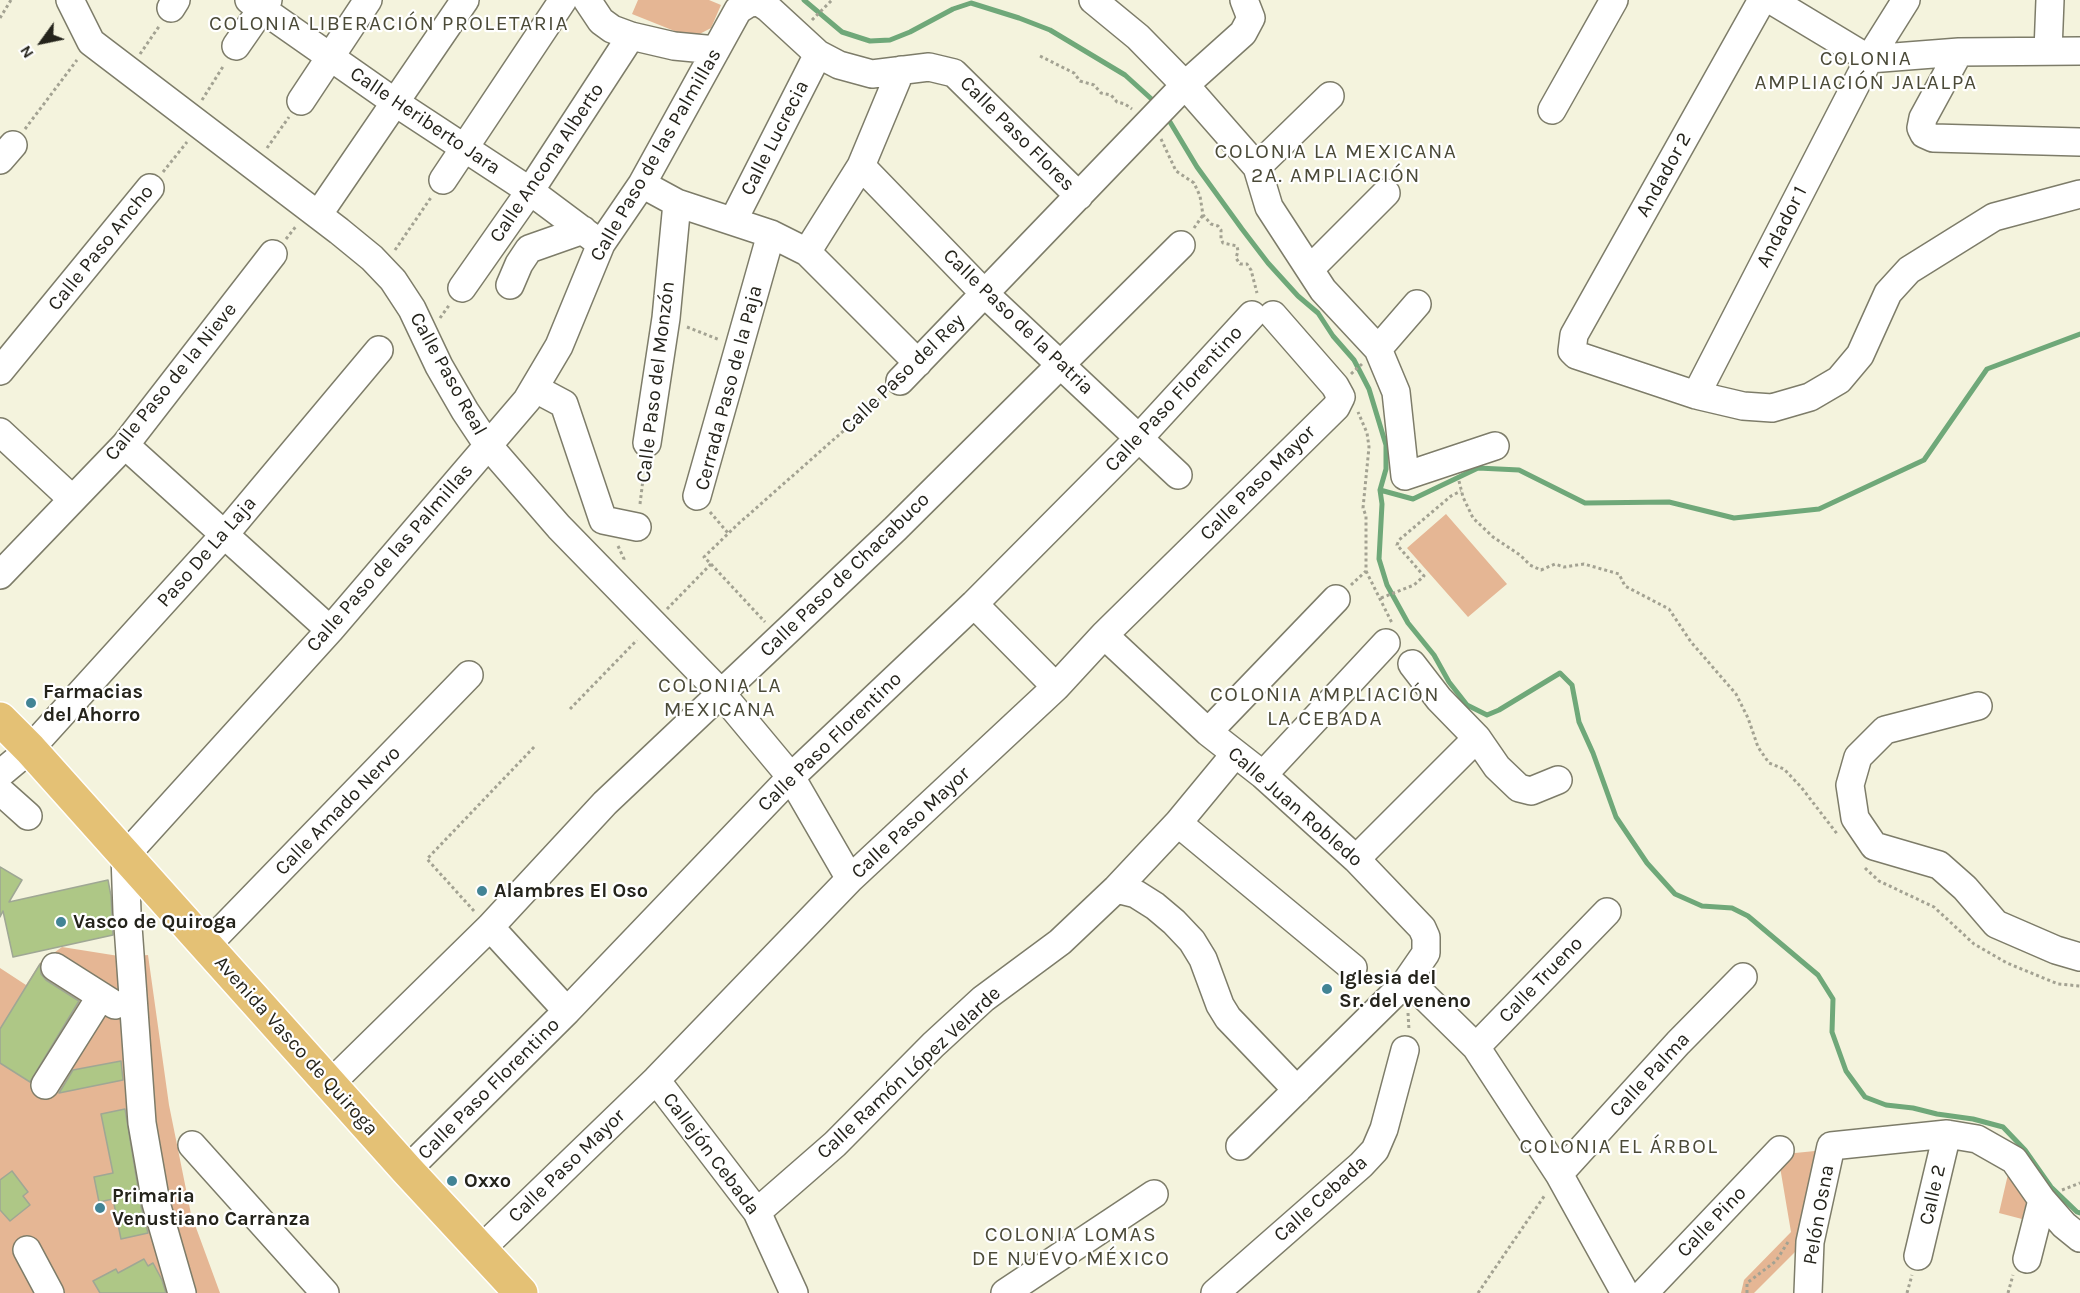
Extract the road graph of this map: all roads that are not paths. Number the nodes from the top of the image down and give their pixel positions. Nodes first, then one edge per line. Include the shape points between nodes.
1 (70, 0) edge
2 (368, 0) edge
3 (465, 0) edge
4 (562, 0) edge
5 (587, 0) edge
6 (1093, 0) edge
7 (1244, 0) edge
8 (1614, 0) edge
9 (1762, 0) edge
10 (1771, 0) edge
11 (1906, 0) edge
12 (2050, 0) edge
13 (259, 3) edge
14 (631, 36) junction
15 (236, 46) road end
16 (716, 50) junction
17 (2048, 51) junction
18 (2080, 51) edge
19 (1959, 52) junction
20 (818, 54) junction
21 (330, 56) junction
22 (1869, 59) junction
23 (901, 70) junction
24 (1181, 90) junction
25 (1330, 96) dead end
26 (301, 101) road end
27 (396, 103) junction
28 (1552, 110) dead end
29 (2080, 141) edge
30 (465, 148) junction
31 (861, 166) junction
32 (1257, 167) junction
33 (443, 180) road end
34 (642, 184) junction
35 (150, 188) road end
36 (530, 191) junction
37 (1386, 193) dead end
38 (2080, 194) edge
39 (1079, 196) junction
40 (677, 203) junction
41 (314, 212) junction
42 (733, 221) junction
43 (771, 234) junction
44 (592, 237) junction
45 (1181, 245) dead end
46 (807, 252) junction
47 (273, 254) road end
48 (1310, 269) junction
49 (510, 285) dead end
50 (462, 288) road end
51 (985, 294) junction
52 (1417, 304) dead end
53 (1378, 349) junction
54 (379, 350) dead end
55 (1060, 364) junction
56 (0, 371) edge
57 (534, 388) junction
58 (1696, 395) junction
59 (1341, 396) joint
60 (0, 432) edge
61 (1139, 438) junction
62 (647, 443) road end
63 (487, 444) junction
64 (125, 445) junction
65 (1495, 446) dead end
66 (1178, 476) dead end
67 (697, 496) road end
68 (71, 498) junction
69 (638, 527) road end
70 (224, 536) junction
71 (0, 575) edge
72 (1336, 599) dead end
73 (974, 604) junction
74 (330, 630) junction
75 (1104, 635) junction
76 (1386, 643) road end
77 (1412, 664) dead end
78 (469, 675) dead end
79 (1056, 687) junction
80 (721, 693) junction
81 (1978, 706) dead end
82 (0, 719) edge
83 (1208, 732) junction
84 (1477, 738) junction
85 (30, 749) junction
86 (1234, 754) junction
87 (0, 774) edge
88 (1263, 776) junction
89 (791, 777) junction
90 (1558, 780) dead end
91 (0, 791) edge
92 (28, 816) dead end
93 (1178, 823) junction
94 (125, 856) junction
95 (1356, 859) junction
96 (850, 879) junction
97 (1116, 889) junction
98 (1606, 912) dead end
99 (490, 927) junction
100 (206, 946) junction
101 (2080, 957) edge
102 (55, 967) dead end
103 (1353, 968) dead end
104 (1743, 977) dead end
105 (1406, 982) junction
106 (101, 996) junction
107 (567, 1011) junction
108 (135, 1018) junction
109 (1476, 1047) junction
110 (1405, 1050) dead end
111 (656, 1080) junction
112 (330, 1084) junction
113 (45, 1086) dead end
114 (1298, 1090) junction
115 (1947, 1134) junction
116 (192, 1145) dead end
117 (1240, 1146) dead end
118 (1780, 1150) dead end
119 (407, 1170) junction
120 (1559, 1174) junction
121 (1154, 1194) dead end
122 (2042, 1200) junction
123 (757, 1212) junction
124 (2080, 1238) edge
125 (27, 1250) dead end
126 (480, 1250) junction
127 (1918, 1256) dead end
128 (2027, 1259) dead end
129 (513, 1290) edge
130 (50, 1293) edge
131 (182, 1293) edge
132 (326, 1293) edge
133 (794, 1293) edge
134 (1005, 1293) edge
135 (1215, 1293) edge
136 (1625, 1293) edge
137 (1644, 1293) edge
138 (1808, 1293) edge

1 - 41 street, Calle Paso Real via 91,42
2 - 21 street
3 - 27 street
4 - 30 street
5 - 14 street via 601,21
6 - 24 street via 1138,37
7 - 24 street, Calle Paso del Rey via 1251,18 1243,33
8 - 28 street
9 - 58 street, Andador 2 via 1574,335 1572,351 1585,359
10 - 22 street
11 - 22 street, Andador 1
12 - 17 street
13 - 15 street
13 - 21 street, Calle Heriberto Jara
14 - 16 street
14 - 36 street, Calle Ancona Alberto
16 - 20 street, Calle Paso de las Palmillas via 738,10 759,2
16 - 34 street, Calle Paso de las Palmillas
17 - 18 street
17 - 19 street
19 - 22 street
19 - 29 street via 1923,118 1924,134 1932,138
20 - 23 street via 838,65 872,74
20 - 42 street, Calle Lucrecia
21 - 26 street
21 - 27 street, Calle Heriberto Jara
22 - 58 street, Andador 1
23 - 31 street
23 - 39 street, Calle Paso Flores via 929,67 954,73
24 - 32 street
24 - 39 street, Calle Paso del Rey via 1143,116
25 - 32 street
27 - 30 street, Calle Heriberto Jara
27 - 41 street
30 - 33 street
30 - 36 street, Calle Heriberto Jara
31 - 46 street
31 - 51 street, Calle Paso de la Patria
32 - 48 street via 1269,207
34 - 40 street
34 - 44 street, Calle Paso de las Palmillas
35 - 56 street, Calle Paso Ancho
36 - 44 street, Calle Heriberto Jara
36 - 50 street, Calle Ancona Alberto
37 - 48 street
38 - 58 street via 1994,217 1909,270 1888,293 1860,355 1839,380 1810,397 1772,408
39 - 51 street, Calle Paso del Rey
40 - 42 street
40 - 62 street, Calle Paso del Monzón via 666,318
41 - 63 street, Calle Paso Real via 393,280
42 - 43 street
43 - 46 street
43 - 67 street, Cerrada Paso de la Paja
44 - 49 street via 529,249
44 - 57 street, Calle Paso de las Palmillas via 559,346
45 - 55 street, Calle Paso de Chacabuco
46 - 51 street, Calle Paso del Rey via 909,372
47 - 64 street, Calle Paso de la Nieve
48 - 53 street via 1323,290
51 - 55 street, Calle Paso de la Patria
52 - 53 street
53 - 65 street via 1396,392 1405,476
54 - 70 street, Paso De La Laja
55 - 61 street, Calle Paso de la Patria
55 - 80 street, Calle Paso de Chacabuco
57 - 63 street, Calle Paso de las Palmillas
57 - 69 street via 564,404 603,520
59 - 61 street, Calle Paso Florentino via 1263,315
59 - 75 street, Calle Paso Mayor via 1336,407
60 - 68 street
61 - 66 street, Calle Paso de la Patria
61 - 73 street, Calle Paso Florentino
63 - 74 street, Calle Paso de las Palmillas
63 - 80 street, Calle Paso Real via 559,527
64 - 68 street, Calle Paso de la Nieve
64 - 70 street
68 - 71 street, Calle Paso de la Nieve
70 - 74 street
70 - 85 street, Paso De La Laja
72 - 83 street
73 - 79 street
73 - 89 street, Calle Paso Florentino
74 - 94 street, Calle Paso de las Palmillas
75 - 79 street, Calle Paso Mayor
75 - 83 street, Calle Juan Robledo
76 - 88 street
77 - 84 street
78 - 100 street, Calle Amado Nervo
79 - 96 street, Calle Paso Mayor
80 - 89 street, Calle Paso Real
80 - 99 street, Calle Paso de Chacabuco via 605,803
81 - 101 street via 1885,730 1858,757 1850,785 1855,818 1874,846 1939,866 1965,888 1996,924
82 - 85 main road, Avenida Vasco de Quiroga
83 - 86 street, Calle Juan Robledo
84 - 90 street via 1497,767 1519,788 1531,791
84 - 95 street
85 - 87 street, Paso De La Laja
85 - 94 main road, Avenida Vasco de Quiroga
86 - 88 street, Calle Juan Robledo
86 - 93 street, Calle Ramón López Velarde
88 - 95 street, Calle Juan Robledo
89 - 96 street, Calle Paso Real
89 - 107 street, Calle Paso Florentino
91 - 92 street
93 - 97 street, Calle Ramón López Velarde
93 - 103 street
94 - 100 main road, Avenida Vasco de Quiroga
94 - 108 street
95 - 105 street, Calle Juan Robledo via 1422,928 1426,937 1426,953
96 - 111 street, Calle Paso Mayor
97 - 114 street via 1136,894 1155,906 1192,941 1228,1018
97 - 123 street, Calle Ramón López Velarde via 1060,942 982,999 834,1144
98 - 109 street, Calle Trueno
99 - 107 street
99 - 112 street, Calle Paso de Chacabuco
100 - 112 main road, Avenida Vasco de Quiroga
102 - 106 street
104 - 120 street, Calle Palma
105 - 109 street
105 - 114 street
106 - 108 street
106 - 113 street
107 - 119 street, Calle Paso Florentino
108 - 131 street via 142,1124 156,1203
109 - 120 street
110 - 135 street, Calle Cebada via 1375,1150
111 - 123 street, Callejón Cebada
111 - 126 street, Calle Paso Mayor
112 - 119 main road, Avenida Vasco de Quiroga
114 - 117 street
115 - 122 street via 1977,1139 2014,1160
115 - 127 street, Calle 2
115 - 138 street, Pelón Osna via 1831,1146 1810,1242
116 - 132 street
118 - 137 street, Calle Pino
119 - 126 main road, Avenida Vasco de Quiroga
120 - 136 street
121 - 134 street
122 - 124 street
122 - 128 street
123 - 133 street, Callejón Cebada
125 - 130 street
126 - 129 main road, Avenida Vasco de Quiroga

